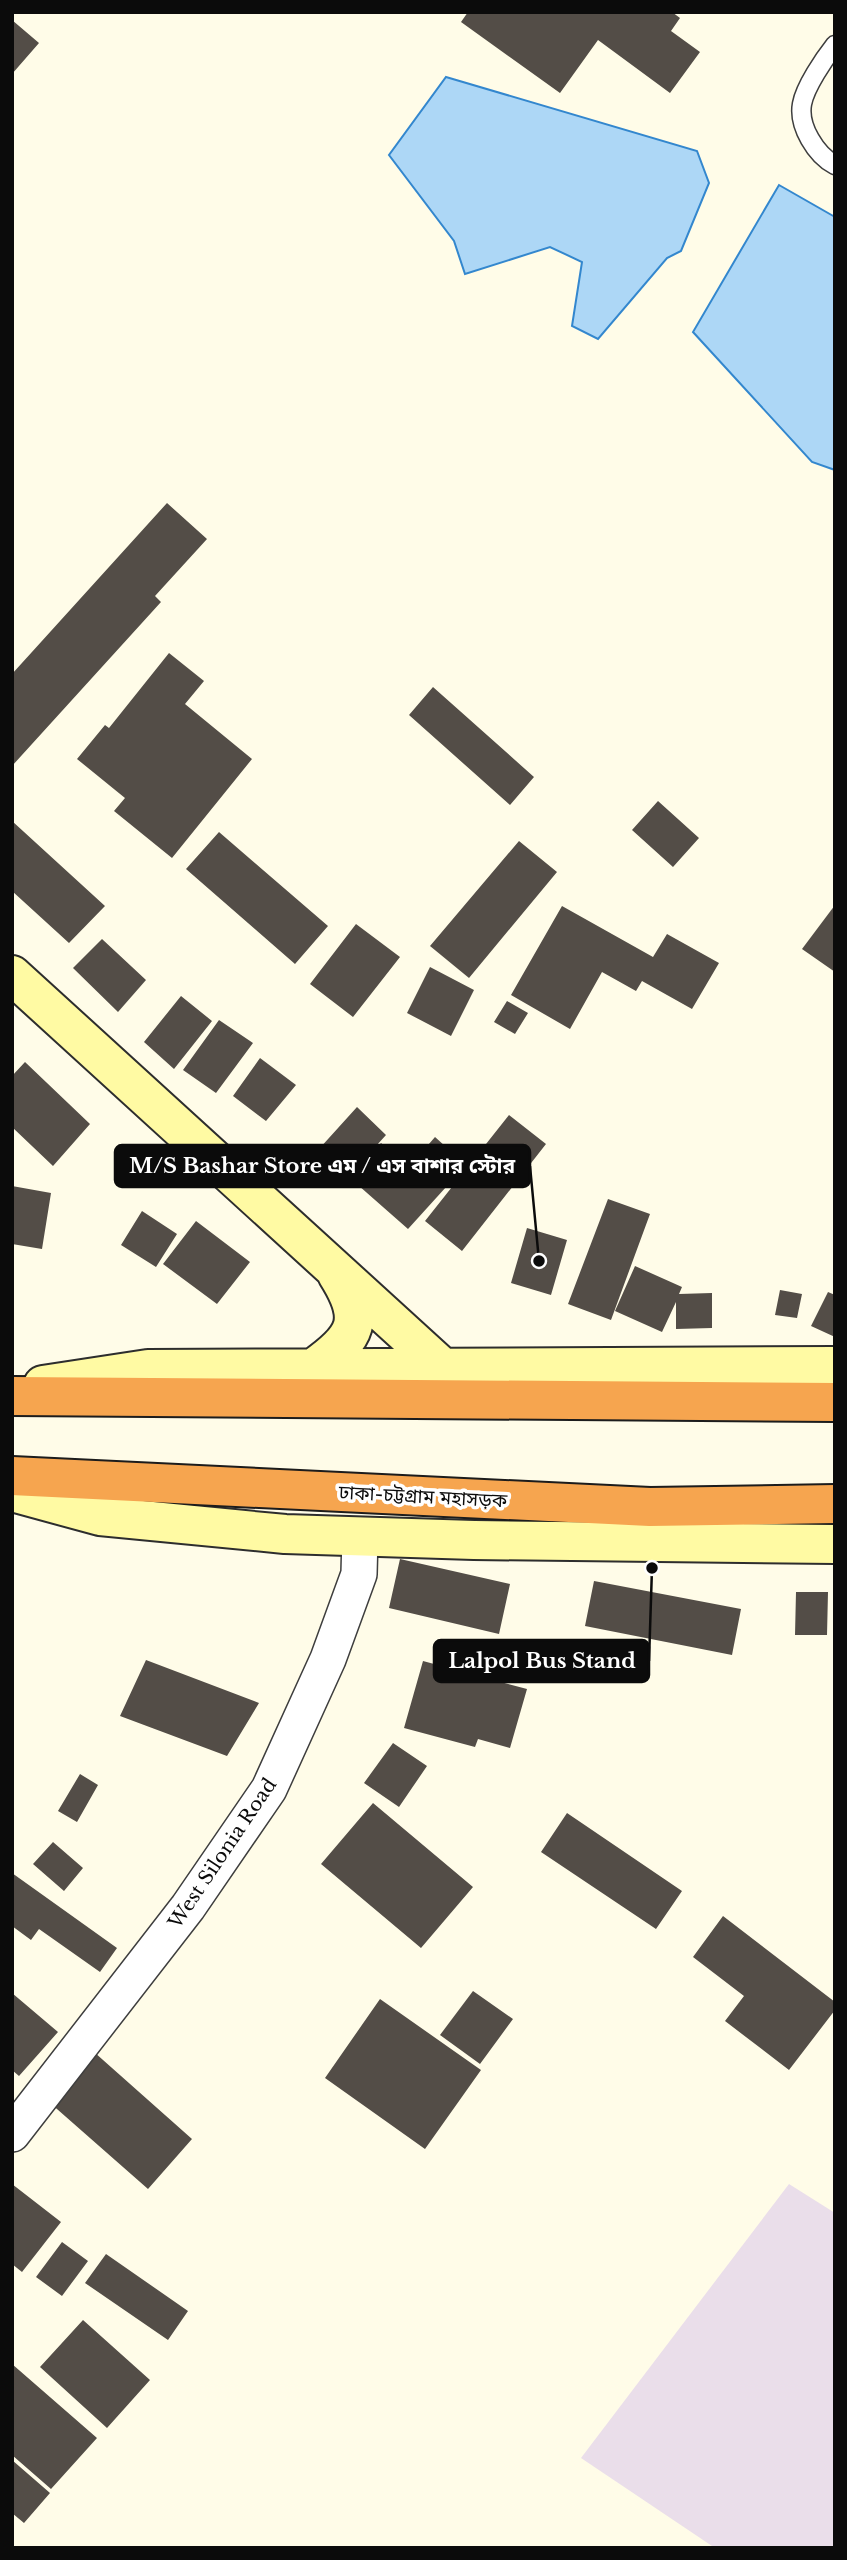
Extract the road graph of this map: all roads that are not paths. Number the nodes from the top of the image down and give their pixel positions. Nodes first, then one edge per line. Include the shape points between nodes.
1 (835, 45) edge
2 (835, 165) edge
3 (12, 975) edge
4 (332, 1267) junction
5 (835, 1366) edge
6 (315, 1367) junction
7 (442, 1367) junction
8 (12, 1389) edge
9 (12, 1396) edge
10 (835, 1402) edge
11 (12, 1476) edge
12 (12, 1492) edge
13 (835, 1504) edge
14 (360, 1536) junction
15 (835, 1544) edge
16 (12, 2134) edge

1 - 2 lane via 822,61 802,105 807,138
3 - 4 main road
4 - 6 main road via 354,1310 351,1332 340,1349
4 - 7 main road
5 - 7 main road
6 - 7 main road
6 - 8 main road via 148,1369
9 - 10 highway
11 - 13 highway, ঢাকা-চট্টগ্রাম মহাসড়ক via 650,1507
12 - 14 main road via 100,1516 285,1534
14 - 15 main road
14 - 16 street, West Silonia Road via 359,1574 328,1659 270,1789 188,1907

